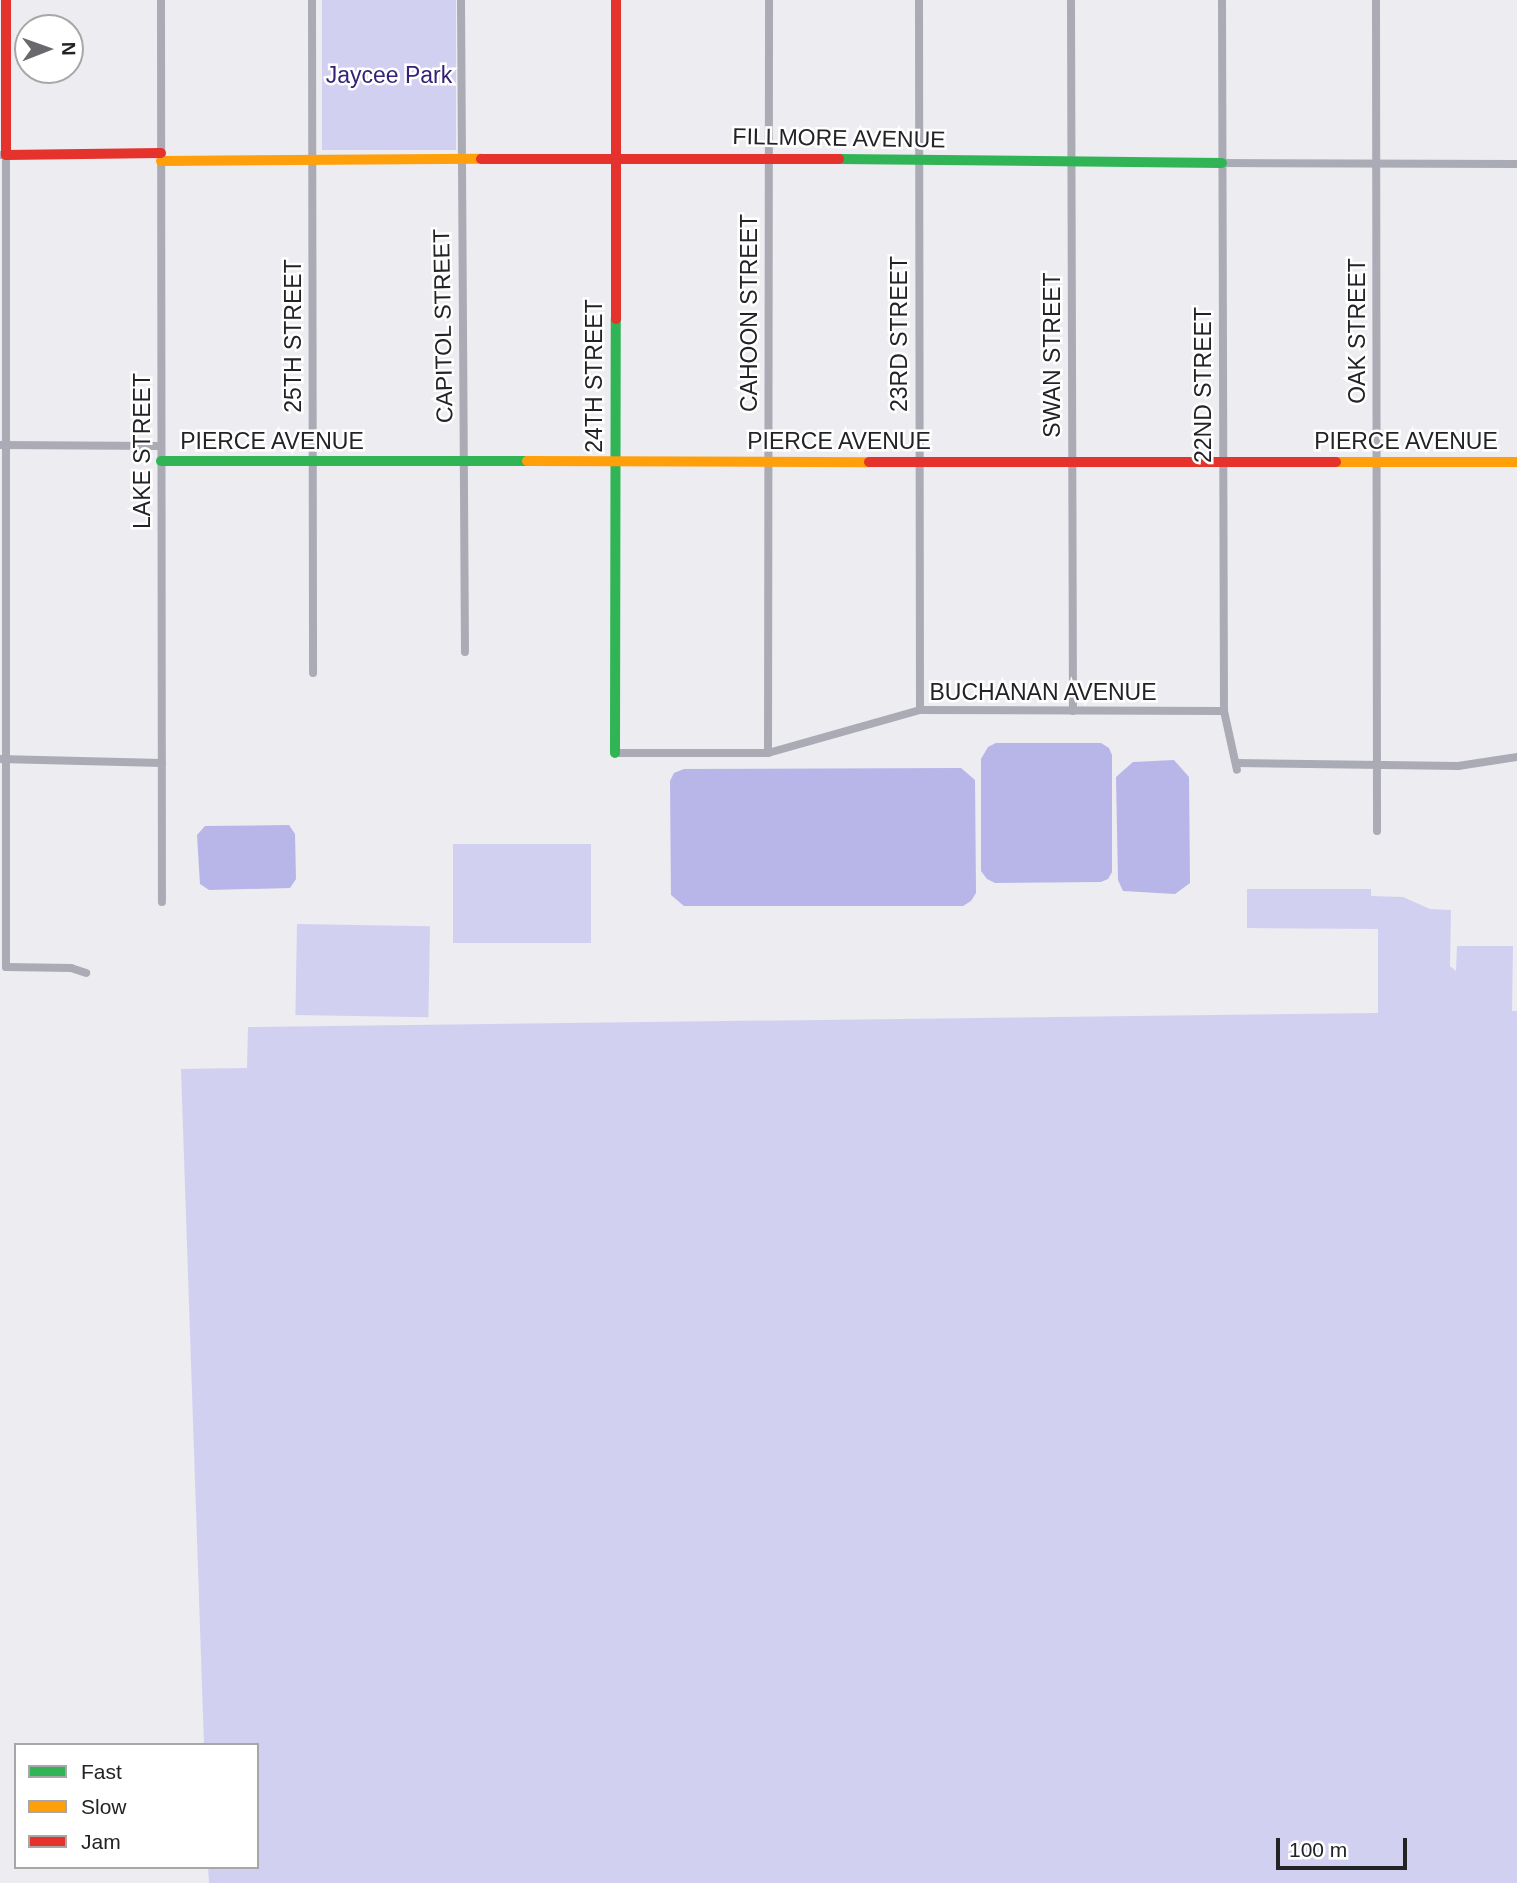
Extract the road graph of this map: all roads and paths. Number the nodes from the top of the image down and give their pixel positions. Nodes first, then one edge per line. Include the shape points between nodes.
1 (6, 0) edge
2 (161, 0) edge
3 (312, 0) edge
4 (461, 0) edge
5 (616, 0) edge
6 (769, 0) edge
7 (919, 0) edge
8 (1071, 0) edge
9 (1222, 0) edge
10 (1376, 0) edge
11 (3, 155) edge
12 (161, 157) junction
13 (616, 158) junction
14 (769, 158) junction
15 (461, 159) junction
16 (312, 160) junction
17 (918, 160) junction
18 (1071, 161) junction
19 (1222, 163) junction
20 (1377, 163) junction
21 (1517, 164) edge
22 (3, 445) edge
23 (161, 446) junction
24 (161, 461) junction
25 (313, 462) junction
26 (464, 462) junction
27 (615, 462) junction
28 (769, 462) junction
29 (918, 462) junction
30 (1071, 462) junction
31 (1222, 462) junction
32 (1377, 462) junction
33 (1517, 462) edge
34 (465, 652) dead end
35 (313, 673) dead end
36 (920, 710) junction
37 (1073, 711) junction
38 (1224, 711) junction
39 (615, 752) joint
40 (768, 753) junction
41 (1517, 757) edge
42 (3, 759) edge
43 (162, 763) junction
44 (1377, 765) junction
45 (1377, 831) dead end
46 (162, 902) dead end
47 (86, 973) dead end

1 - 11 street
2 - 12 street, LAKE STREET
3 - 16 street, 25TH STREET
4 - 15 street, CAPITOL STREET
5 - 13 street, 24TH STREET
6 - 14 street, CAHOON STREET
7 - 17 street, 23RD STREET
8 - 18 street, SWAN STREET
9 - 19 street, 22ND STREET
10 - 20 street, OAK STREET
11 - 12 street, FILLMORE AVENUE
11 - 22 street
12 - 16 street, FILLMORE AVENUE
12 - 23 street, LAKE STREET
13 - 14 street, FILLMORE AVENUE
13 - 15 street, FILLMORE AVENUE
13 - 27 street, 24TH STREET
14 - 17 street, FILLMORE AVENUE
14 - 28 street, CAHOON STREET
15 - 16 street, FILLMORE AVENUE
15 - 26 street, CAPITOL STREET
16 - 25 street, 25TH STREET
17 - 18 street, FILLMORE AVENUE
17 - 29 street, 23RD STREET
18 - 19 street, FILLMORE AVENUE
18 - 30 street, SWAN STREET
19 - 20 street, FILLMORE AVENUE
19 - 31 street, 22ND STREET
20 - 21 street, FILLMORE AVENUE
20 - 32 street, OAK STREET
22 - 23 street, PIERCE AVENUE
22 - 42 street
23 - 24 street, LAKE STREET
24 - 25 street, PIERCE AVENUE
24 - 43 street, LAKE STREET
25 - 26 street, PIERCE AVENUE
25 - 35 street, 25TH STREET
26 - 27 street, PIERCE AVENUE
26 - 34 street, CAPITOL STREET
27 - 28 street, PIERCE AVENUE
27 - 39 street, 24TH STREET
28 - 29 street, PIERCE AVENUE
28 - 40 street, CAHOON STREET
29 - 30 street, PIERCE AVENUE
29 - 36 street, 23RD STREET
30 - 31 street, PIERCE AVENUE
30 - 37 street, SWAN STREET
31 - 32 street, PIERCE AVENUE
31 - 38 street, 22ND STREET
32 - 33 street, PIERCE AVENUE
32 - 44 street, OAK STREET
36 - 37 street, BUCHANAN AVENUE
36 - 40 street, BUCHANAN AVENUE
37 - 38 street, BUCHANAN AVENUE
38 - 44 street, 22ND STREET via 1236,766
39 - 40 street, BUCHANAN AVENUE
41 - 44 street via 1458,766
42 - 43 street
42 - 47 street via 6,967 71,968
43 - 46 street, LAKE STREET
44 - 45 street, OAK STREET

